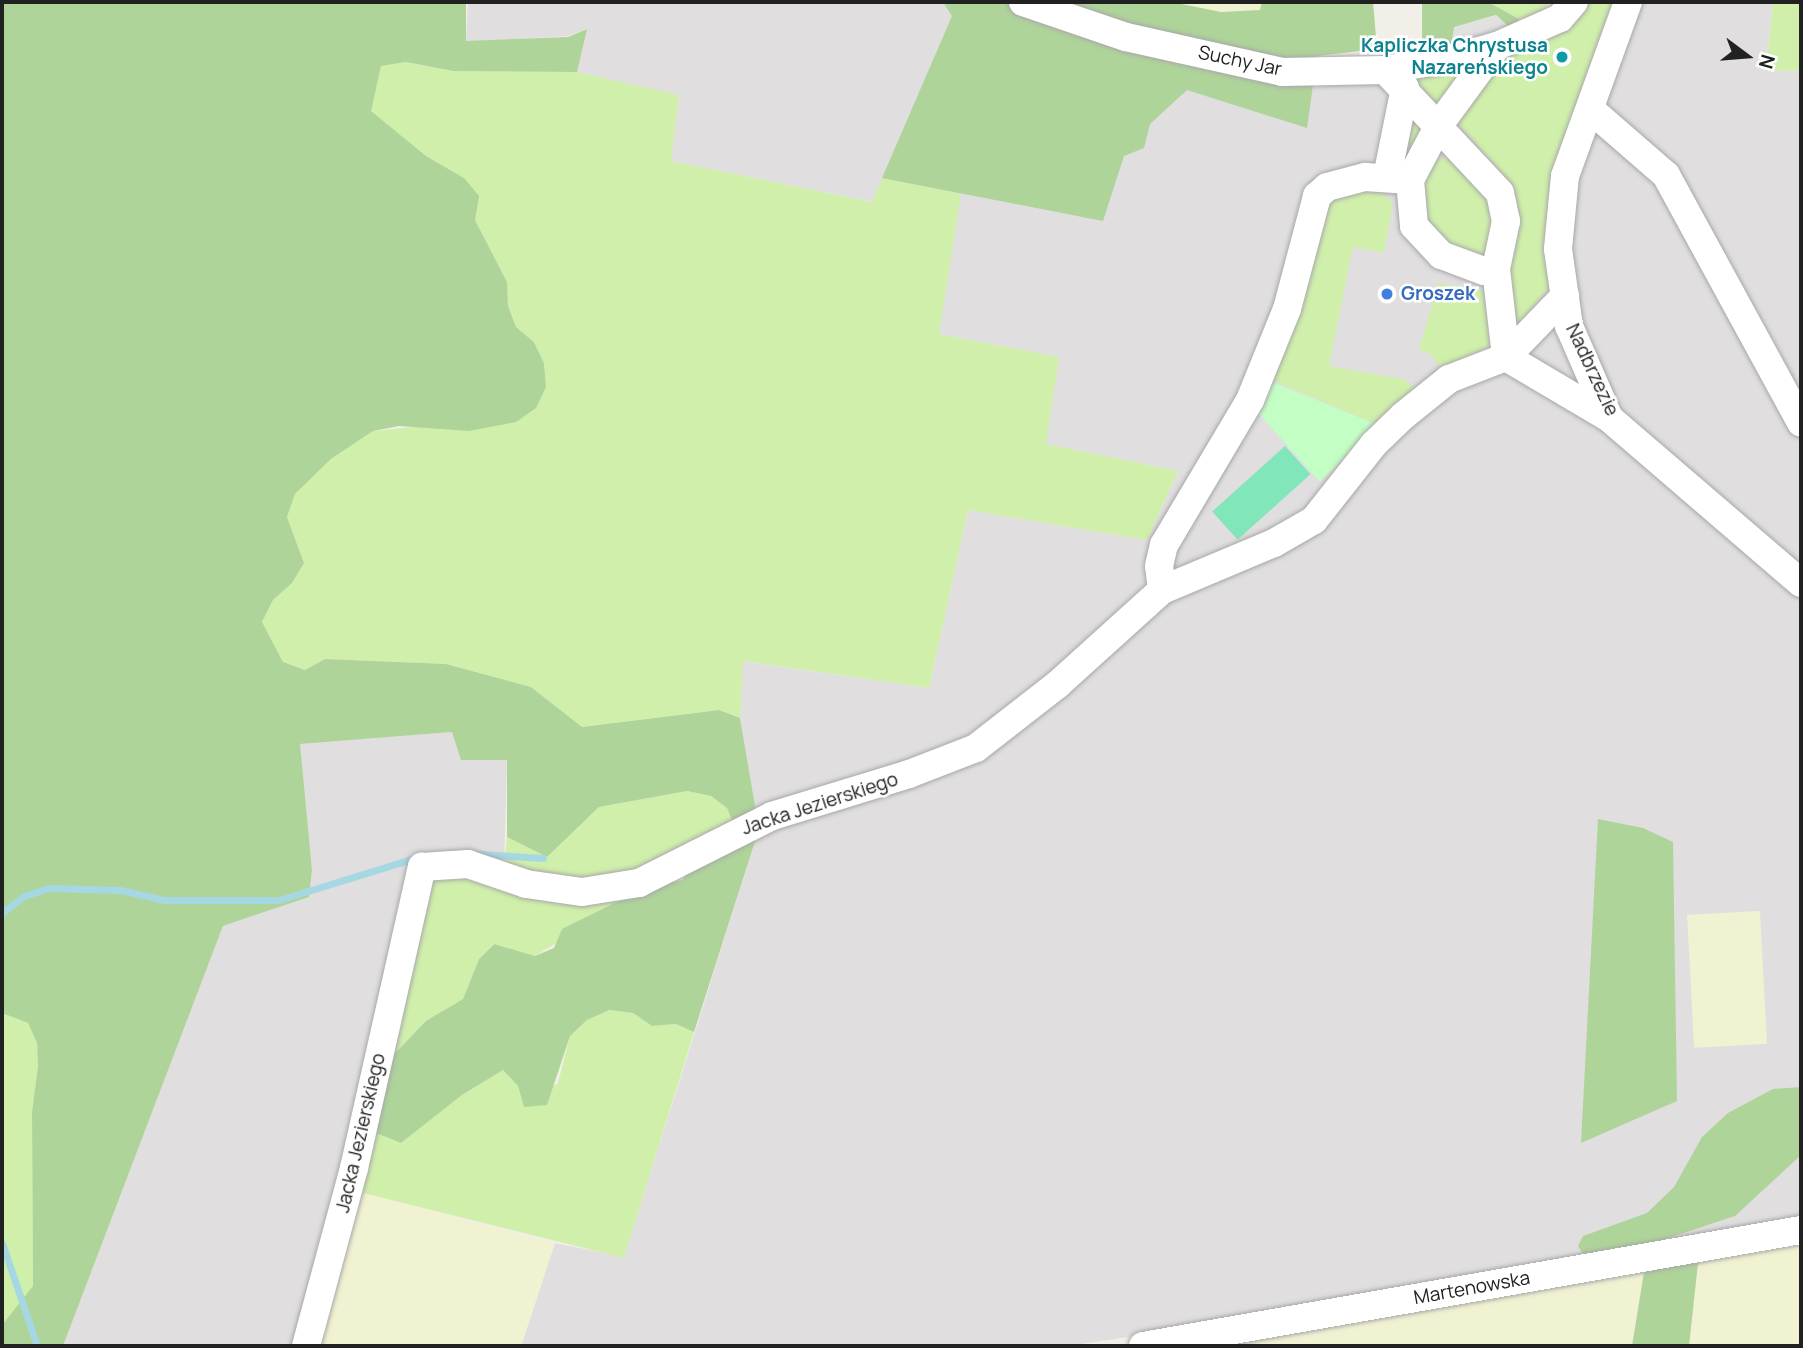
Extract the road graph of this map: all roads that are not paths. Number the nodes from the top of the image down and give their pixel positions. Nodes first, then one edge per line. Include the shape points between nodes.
1 (1023, 2) edge
2 (1574, 2) edge
3 (1628, 2) edge
4 (1497, 46) junction
5 (1395, 79) junction
6 (1590, 109) junction
7 (1439, 125) junction
8 (1399, 178) junction
9 (1496, 269) junction
10 (1565, 296) junction
11 (1506, 357) junction
12 (1609, 418) junction
13 (1801, 423) edge
14 (1801, 583) edge
15 (1162, 590) junction
16 (1801, 1230) edge
17 (306, 1346) edge
18 (1143, 1346) edge

1 - 5 street, Suchy Jar via 1126,37 1282,72
2 - 4 street, Suchy Jar via 1560,18
3 - 6 street, Nadbrzezie
4 - 5 street, Suchy Jar
4 - 7 street
5 - 7 street
5 - 8 street
6 - 10 street, Nadbrzezie via 1565,176 1558,249
6 - 13 street via 1666,175
7 - 8 street
7 - 9 street via 1500,193 1506,221
8 - 9 street via 1422,239 1441,255 1484,271
8 - 15 street via 1327,187 1317,196 1287,309 1250,400 1167,536 1158,566
9 - 11 street
10 - 11 street
10 - 12 street, Nadbrzezie via 1569,326
11 - 12 street
11 - 15 street via 1449,379 1403,416 1374,444 1314,520 1274,544
12 - 14 street, Nadbrzezie
15 - 17 street, Jacka Jezierskiego via 1057,685 976,748 772,816 639,883 582,892 526,884 468,864 422,867 354,1168
16 - 18 street, Martenowska

